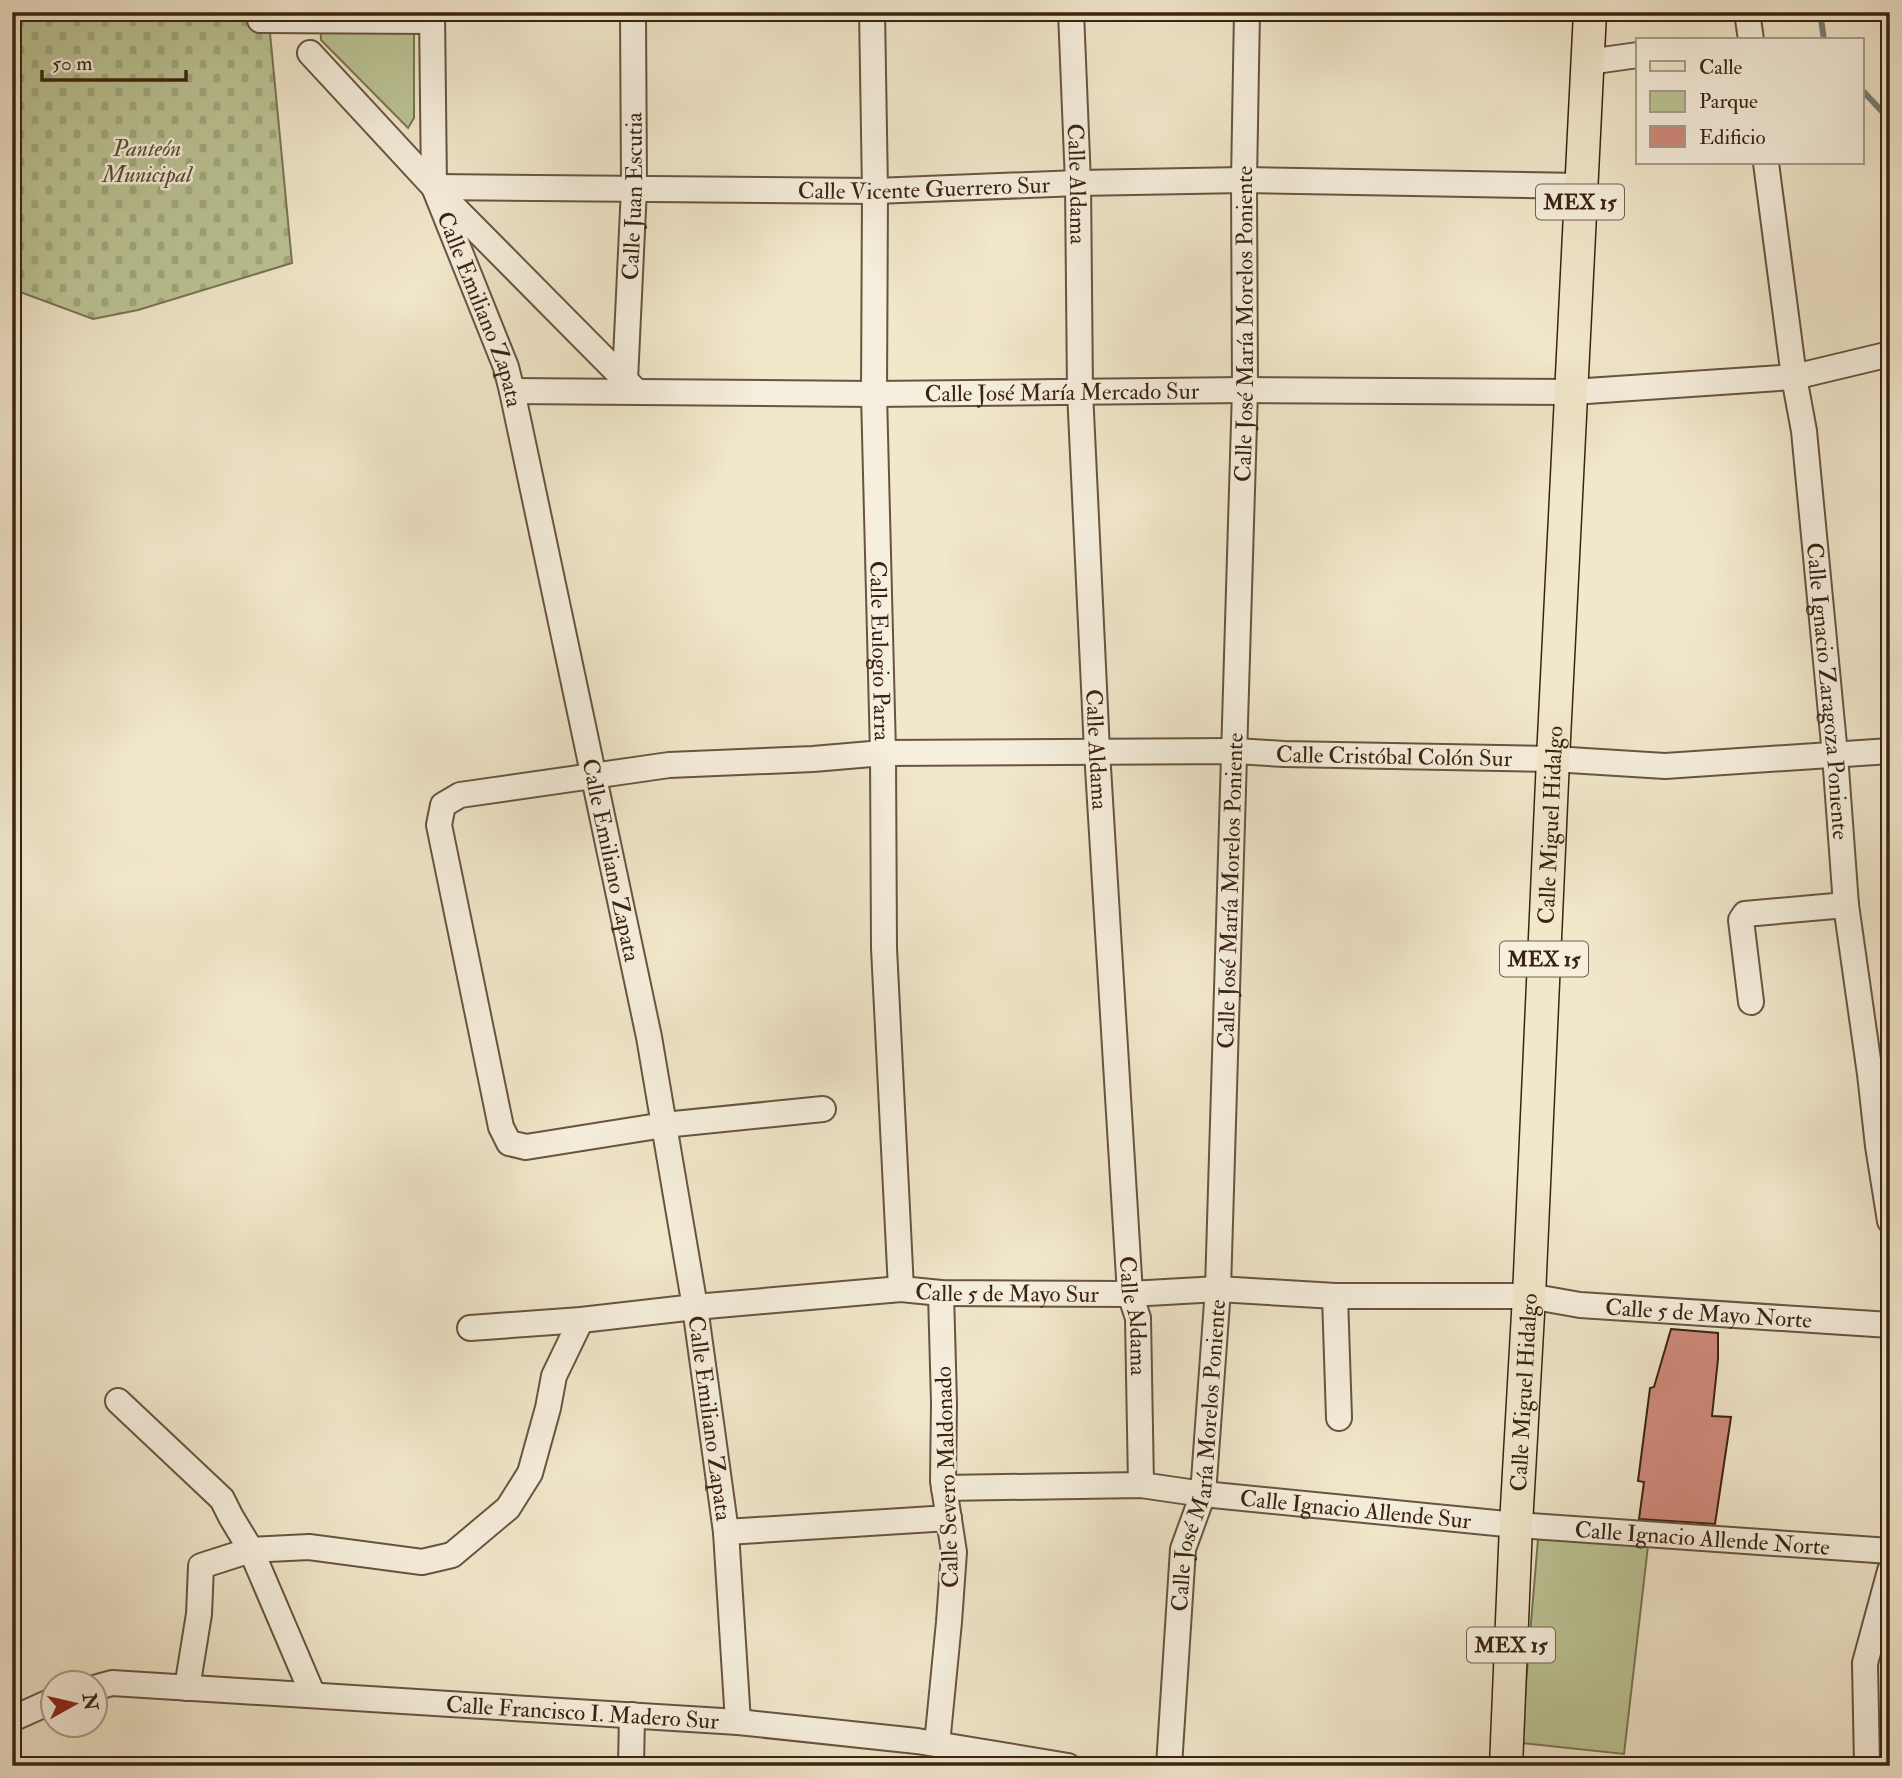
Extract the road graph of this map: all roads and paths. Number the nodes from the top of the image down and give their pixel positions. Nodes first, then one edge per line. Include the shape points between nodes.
1 (633, 12) edge
2 (872, 12) edge
3 (1072, 12) edge
4 (1247, 12) edge
5 (1590, 12) edge
6 (1746, 12) edge
7 (432, 17) edge
8 (260, 20) dead end
9 (1751, 38) edge
10 (310, 53) dead end
11 (1636, 55) edge
12 (1588, 62) junction
13 (1766, 164) edge
14 (1244, 180) junction
15 (1078, 183) junction
16 (1581, 186) junction
17 (434, 187) junction
18 (634, 188) junction
19 (874, 191) junction
20 (1890, 354) edge
21 (1794, 377) junction
22 (630, 386) junction
23 (1245, 390) junction
24 (512, 391) junction
25 (1080, 391) junction
26 (1572, 392) junction
27 (874, 394) junction
28 (1097, 751) junction
29 (1236, 751) junction
30 (1890, 751) edge
31 (883, 752) junction
32 (1835, 755) junction
33 (1553, 759) junction
34 (594, 775) junction
35 (1846, 905) junction
36 (1752, 1002) dead end
37 (822, 1109) dead end
38 (664, 1125) junction
39 (1884, 1146) edge
40 (1890, 1221) edge
41 (901, 1289) junction
42 (1218, 1289) junction
43 (941, 1293) junction
44 (1130, 1294) junction
45 (1335, 1296) junction
46 (1529, 1296) junction
47 (695, 1307) junction
48 (581, 1320) junction
49 (1890, 1325) edge
50 (470, 1328) dead end
51 (118, 1401) dead end
52 (1339, 1418) dead end
53 (1141, 1485) junction
54 (944, 1488) junction
55 (1202, 1494) junction
56 (949, 1518) junction
57 (1516, 1525) junction
58 (726, 1532) junction
59 (251, 1550) junction
60 (1890, 1551) edge
61 (1890, 1572) edge
62 (108, 1684) edge
63 (187, 1688) junction
64 (313, 1695) junction
65 (38, 1707) edge
66 (632, 1715) junction
67 (12, 1719) edge
68 (738, 1722) junction
69 (937, 1744) junction
70 (1008, 1761) edge
71 (631, 1766) edge
72 (1068, 1766) edge
73 (1169, 1766) edge
74 (1506, 1766) edge
75 (1867, 1766) edge

1 - 18 street, Calle Juan Escutia
2 - 19 street, Calle Eulogio Parra
3 - 15 street, Calle Aldama
4 - 14 street, Calle José María Morelos Poniente
5 - 12 main road, Calle Miguel Hidalgo / MEX 15
6 - 9 street
7 - 8 street
7 - 17 street, Calle Emiliano Zapata
10 - 17 street
11 - 12 street
12 - 16 main road, Calle Miguel Hidalgo / MEX 15
13 - 21 street, Calle Ignacio Zaragoza Poniente
14 - 15 street, Calle Vicente Guerrero Sur
14 - 16 street, Calle Vicente Guerrero Sur
14 - 23 street, Calle José María Morelos Poniente
15 - 19 street, Calle Vicente Guerrero Sur
15 - 25 street, Calle Aldama
16 - 26 main road, Calle Miguel Hidalgo / MEX 15
17 - 18 street, Calle Vicente Guerrero Sur
17 - 22 street
17 - 24 street, Calle Emiliano Zapata
18 - 19 street, Calle Vicente Guerrero Sur
18 - 22 street, Calle Juan Escutia
19 - 27 street, Calle Eulogio Parra
20 - 21 street, Calle José María Mercado Sur
21 - 26 street, Calle José María Mercado Sur
21 - 32 street, Calle Ignacio Zaragoza Poniente via 1804,430
22 - 24 street, Calle José María Mercado Sur
22 - 27 street, Calle José María Mercado Sur
23 - 25 street, Calle José María Mercado Sur
23 - 26 street, Calle José María Mercado Sur
23 - 29 street, Calle José María Morelos Poniente
24 - 34 street, Calle Emiliano Zapata
25 - 27 street, Calle José María Mercado Sur
25 - 28 street, Calle Aldama
26 - 33 main road, Calle Miguel Hidalgo / MEX 15
27 - 31 street, Calle Eulogio Parra
28 - 29 street, Calle Cristóbal Colón Sur
28 - 31 street, Calle Cristóbal Colón Sur
28 - 44 street, Calle Aldama
29 - 33 street, Calle Cristóbal Colón Sur
29 - 42 street, Calle José María Morelos Poniente
30 - 32 street, Calle Cristóbal Colón Sur
31 - 34 street, Calle Cristóbal Colón Sur via 669,765
31 - 41 street, Calle Eulogio Parra via 884,948
32 - 33 street, Calle Cristóbal Colón Sur via 1665,766
32 - 35 street, Calle Ignacio Zaragoza Poniente
33 - 46 main road, Calle Miguel Hidalgo / MEX 15
34 - 38 street, Calle Emiliano Zapata
34 - 38 street, Calle Cristóbal Colón Sur via 460,795 443,805 439,825 501,1127 509,1143 526,1147
35 - 36 street via 1745,914 1741,920
35 - 39 street, Calle Ignacio Zaragoza Poniente
37 - 38 street
38 - 47 street, Calle Emiliano Zapata
39 - 40 street, Calle Ignacio Zaragoza Poniente
41 - 43 street, Calle 5 de Mayo Sur
41 - 47 street, Calle 5 de Mayo Sur
42 - 44 street, Calle 5 de Mayo Sur
42 - 45 street, Calle 5 de Mayo Sur
42 - 55 street, Calle José María Morelos Poniente
43 - 44 street, Calle 5 de Mayo Sur
43 - 54 street, Calle Severo Maldonado
44 - 53 street, Calle Aldama via 1138,1318
45 - 46 street, Calle 5 de Mayo Sur
45 - 52 street
46 - 49 street, Calle 5 de Mayo Norte via 1580,1305
46 - 57 main road, Calle Miguel Hidalgo / MEX 15
47 - 48 street, Calle 5 de Mayo Sur
47 - 58 street, Calle Emiliano Zapata
48 - 50 street, Calle 5 de Mayo Sur
48 - 59 street via 554,1376 530,1473 508,1508 452,1555 422,1562 309,1546
51 - 59 street via 222,1499
53 - 54 street, Calle Ignacio Allende Sur
53 - 55 street, Calle Ignacio Allende Sur
54 - 56 street, Calle Severo Maldonado
55 - 57 street, Calle Ignacio Allende Sur
55 - 73 street, Calle José María Morelos Poniente via 1183,1549
56 - 58 street
56 - 69 street, Calle Severo Maldonado via 954,1552
57 - 60 street, Calle Ignacio Allende Norte
57 - 74 main road, Calle Miguel Hidalgo / MEX 15
58 - 68 street, Calle Emiliano Zapata
59 - 63 street via 201,1566
59 - 64 street
61 - 75 street via 1865,1663
62 - 63 street, Calle Francisco I. Madero Sur
63 - 64 street, Calle Francisco I. Madero Sur
64 - 66 street, Calle Francisco I. Madero Sur
65 - 67 street
66 - 68 street, Calle Francisco I. Madero Sur
66 - 71 street
68 - 69 street, Calle Francisco I. Madero Sur
69 - 70 street, Calle Francisco I. Madero Sur
70 - 72 street, Calle Francisco I. Madero Sur

